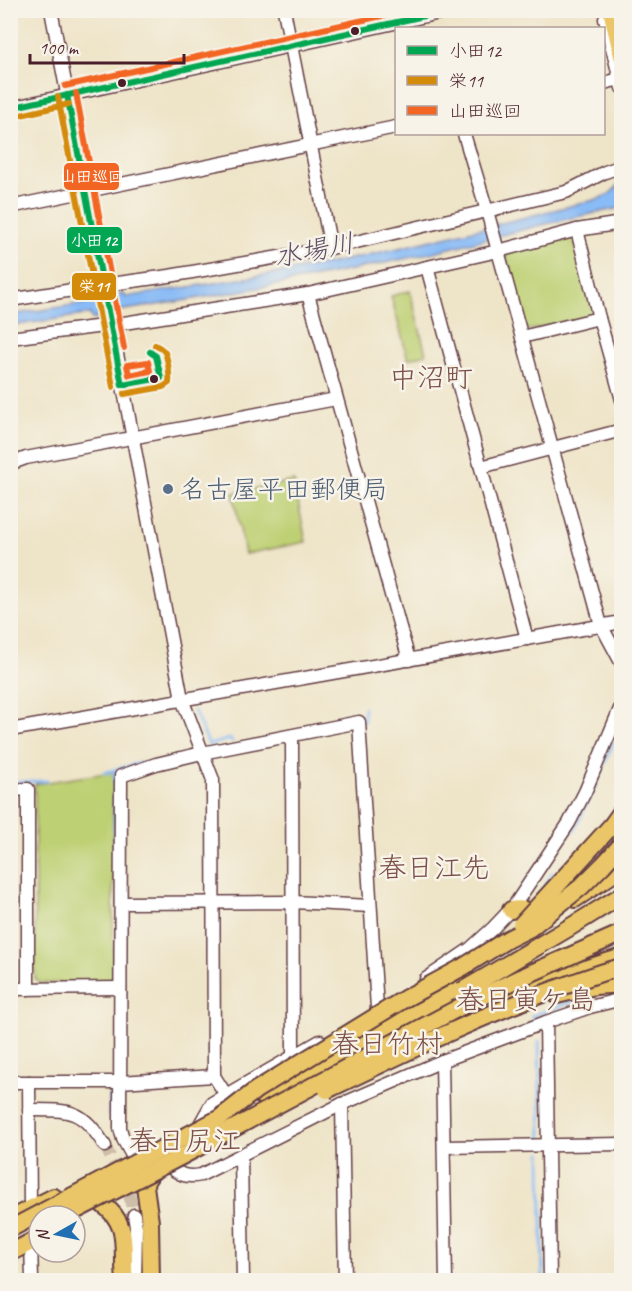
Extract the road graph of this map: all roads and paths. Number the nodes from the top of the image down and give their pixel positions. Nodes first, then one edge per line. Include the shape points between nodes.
1 (51, 10) edge
2 (284, 10) edge
3 (453, 10) edge
4 (432, 13) edge
5 (611, 13) edge
6 (621, 30) edge
7 (290, 46) junction
8 (621, 56) edge
9 (621, 81) edge
10 (605, 82) edge
11 (67, 95) junction
12 (10, 108) edge
13 (395, 127) edge
14 (464, 135) edge
15 (310, 144) junction
16 (621, 166) edge
17 (86, 191) junction
18 (10, 207) edge
19 (488, 214) junction
20 (621, 223) edge
21 (577, 230) junction
22 (331, 248) junction
23 (497, 248) junction
24 (427, 267) junction
25 (104, 288) junction
26 (309, 294) junction
27 (10, 300) edge
28 (599, 318) junction
29 (110, 322) junction
30 (522, 337) junction
31 (10, 338) edge
32 (336, 399) junction
33 (621, 400) edge
34 (621, 430) edge
35 (132, 438) junction
36 (552, 449) junction
37 (10, 464) edge
38 (481, 467) junction
39 (621, 621) edge
40 (601, 625) junction
41 (527, 639) junction
42 (409, 660) junction
43 (621, 664) edge
44 (182, 699) junction
45 (621, 704) edge
46 (10, 730) edge
47 (292, 736) junction
48 (202, 753) junction
49 (10, 790) edge
50 (621, 811) edge
51 (621, 844) edge
52 (621, 852) edge
53 (621, 868) edge
54 (621, 895) edge
55 (293, 902) junction
56 (621, 902) edge
57 (121, 903) junction
58 (214, 903) junction
59 (564, 905) junction
60 (370, 906) junction
61 (511, 910) junction
62 (545, 918) junction
63 (621, 925) edge
64 (621, 933) edge
65 (508, 939) junction
66 (619, 961) edge
67 (621, 984) edge
68 (120, 988) junction
69 (10, 989) edge
70 (28, 989) junction
71 (448, 996) junction
72 (621, 999) edge
73 (376, 1008) junction
74 (481, 1010) junction
75 (546, 1022) junction
76 (294, 1057) junction
77 (442, 1061) junction
78 (214, 1076) junction
79 (10, 1082) edge
80 (29, 1082) junction
81 (120, 1082) junction
82 (226, 1095) junction
83 (342, 1104) junction
84 (30, 1110) junction
85 (199, 1126) junction
86 (221, 1126) junction
87 (621, 1144) edge
88 (548, 1145) junction
89 (105, 1146) tunnel mouth
90 (444, 1147) junction
91 (241, 1155) junction
92 (134, 1159) junction
93 (168, 1166) junction
94 (150, 1175) junction
95 (101, 1203) junction
96 (30, 1204) edge
97 (40, 1204) edge
98 (87, 1204) edge
99 (27, 1210) edge
100 (87, 1211) edge
101 (134, 1215) tunnel mouth
102 (10, 1219) edge
103 (10, 1229) edge
104 (27, 1239) edge
105 (27, 1242) edge
106 (10, 1244) edge
107 (10, 1253) edge
108 (34, 1264) edge
109 (32, 1281) edge
110 (125, 1281) edge
111 (135, 1281) edge
112 (151, 1281) edge
113 (243, 1281) edge
114 (345, 1281) edge
115 (446, 1281) edge
116 (550, 1281) edge

1 - 11 street
2 - 7 street
3 - 4 street
4 - 7 street
5 - 6 highway
5 - 8 highway
5 - 9 street
7 - 11 street
7 - 15 street
9 - 10 street
11 - 12 street
11 - 17 street
13 - 15 street
14 - 19 street
15 - 17 street
15 - 22 street
16 - 19 street via 566,192
17 - 18 street
17 - 25 street
19 - 22 street
19 - 23 street
20 - 21 street
21 - 23 street
21 - 28 street
22 - 25 street
23 - 24 street
23 - 30 street
24 - 26 street
24 - 38 street
25 - 27 street
25 - 29 street
26 - 29 street
26 - 32 street
28 - 30 street
28 - 33 street
29 - 31 street
29 - 35 street
30 - 36 street
32 - 35 street
32 - 42 street
34 - 36 street
35 - 37 street
35 - 44 street
36 - 38 street
36 - 40 street
38 - 41 street
39 - 40 street
40 - 41 street
40 - 43 street
41 - 42 street
42 - 44 street
44 - 46 street
44 - 48 street
45 - 61 street via 569,823
47 - 48 street
47 - 55 street
47 - 60 street via 359,722
48 - 57 street via 121,776
48 - 58 street via 213,780
49 - 70 street via 28,789
50 - 65 highway, bridge
51 - 65 highway, bridge via 560,905
52 - 59 highway
53 - 59 highway
54 - 86 highway, bridge via 462,991
55 - 58 street
55 - 60 street
55 - 76 street
56 - 71 highway
57 - 58 street
57 - 68 street
58 - 78 street
59 - 62 highway
60 - 73 street
61 - 62 highway via 525,909
61 - 73 street via 471,949
62 - 71 highway via 484,961
63 - 74 highway
64 - 86 highway, bridge via 460,1007
65 - 86 highway, bridge via 256,1090
66 - 74 highway, bridge via 539,995
67 - 74 highway, bridge
68 - 70 street
68 - 81 street
69 - 70 street
71 - 85 highway
72 - 75 street
73 - 76 street
74 - 86 highway, bridge via 423,1044 250,1128
74 - 93 highway
75 - 77 street
75 - 88 street
76 - 82 street
77 - 83 street
77 - 90 street
78 - 81 street
78 - 82 street
79 - 80 street
80 - 81 street
80 - 84 street
81 - 92 street via 121,1134
82 - 85 street via 210,1105
83 - 91 street
83 - 114 street
84 - 89 street via 60,1110 83,1118
84 - 96 street
85 - 92 highway
86 - 98 highway, bridge
86 - 103 highway, bridge
87 - 88 street
88 - 90 street
88 - 116 street
90 - 115 street
91 - 93 street via 190,1177
91 - 113 street
92 - 97 highway
93 - 94 highway
94 - 95 highway
94 - 112 highway via 145,1186
95 - 100 highway
95 - 110 highway via 115,1216 123,1235
99 - 102 highway
101 - 111 street
104 - 106 highway
105 - 107 highway
108 - 109 street

